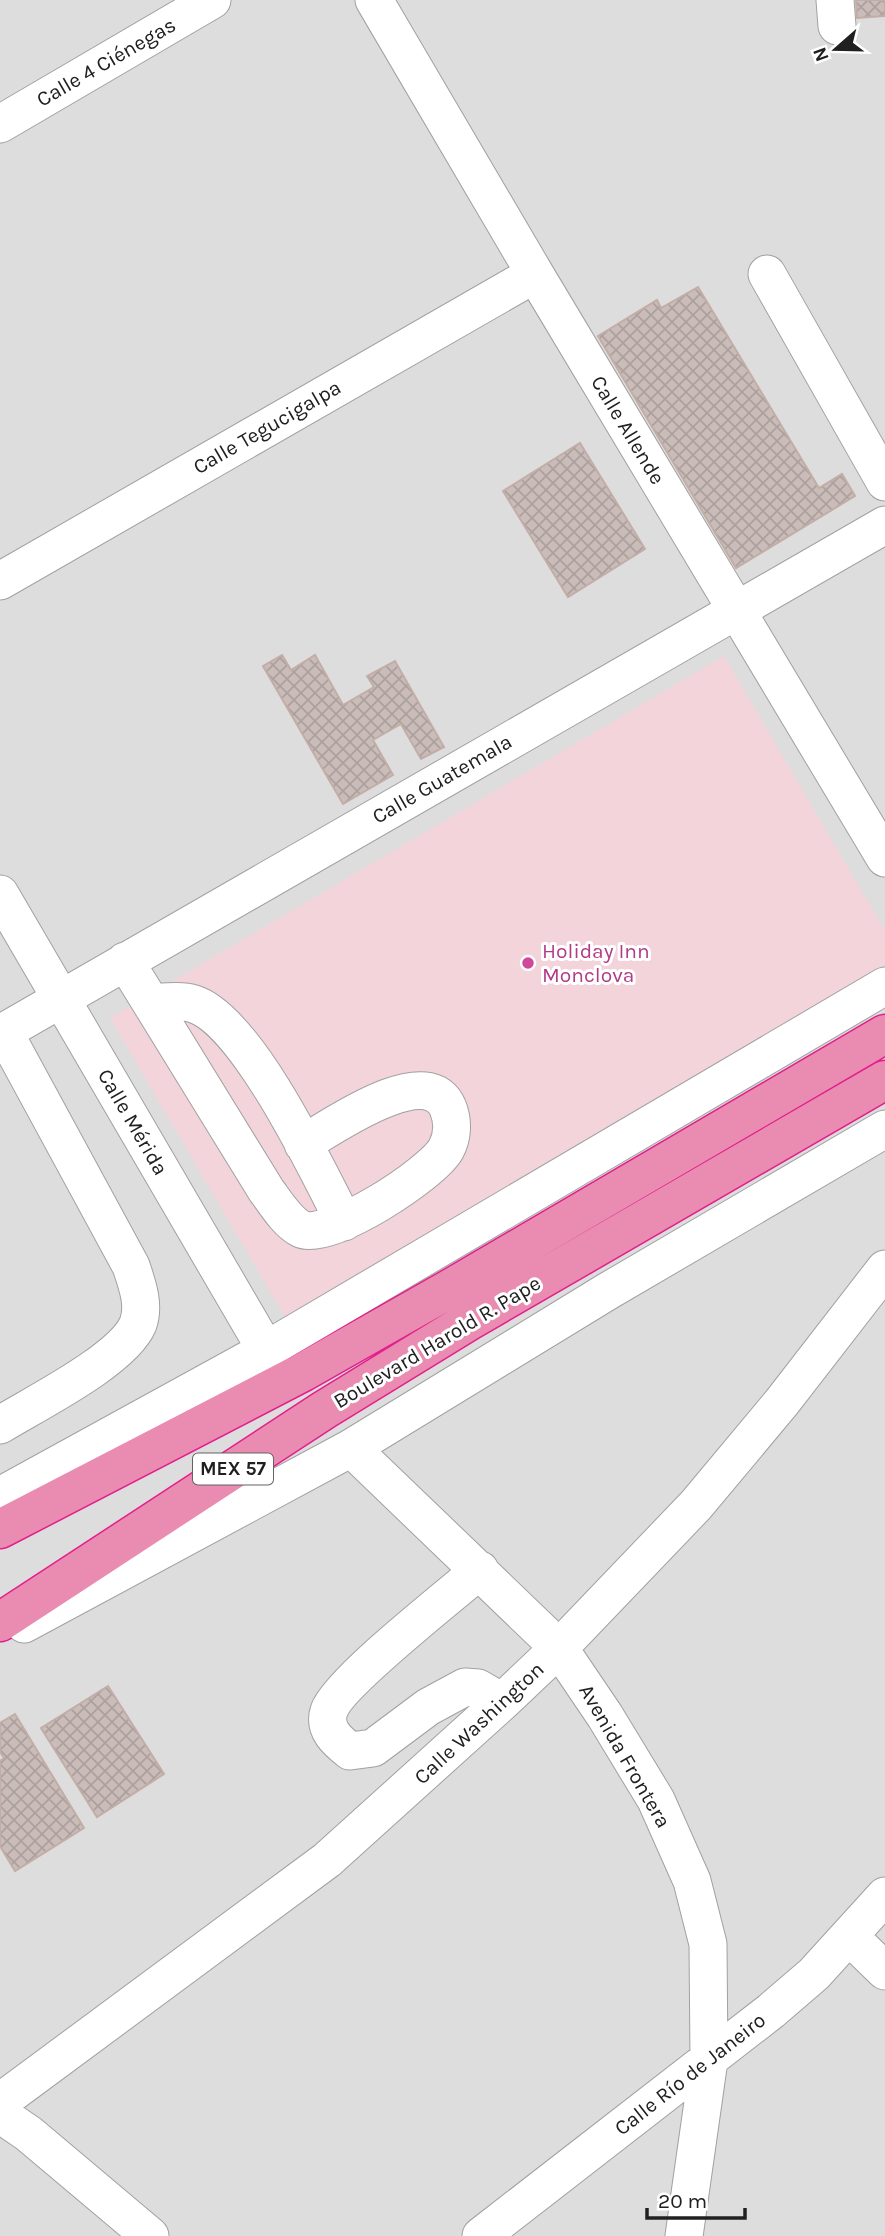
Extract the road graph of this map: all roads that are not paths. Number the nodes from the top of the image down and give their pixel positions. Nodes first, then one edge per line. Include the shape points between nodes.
1 (212, 0) edge
2 (374, 0) edge
3 (0, 124) edge
4 (535, 274) junction
5 (767, 274) dead end
6 (885, 482) edge
7 (885, 525) edge
8 (0, 581) edge
9 (736, 610) junction
10 (885, 858) edge
11 (0, 894) edge
12 (125, 961) junction
13 (885, 986) edge
14 (62, 1000) junction
15 (152, 1003) junction
16 (2, 1033) edge
17 (885, 1034) edge
18 (885, 1080) edge
19 (885, 1129) edge
20 (303, 1144) junction
21 (344, 1222) junction
22 (885, 1269) edge
23 (266, 1350) junction
24 (0, 1425) edge
25 (351, 1448) junction
26 (0, 1496) edge
27 (0, 1529) edge
28 (480, 1570) junction
29 (0, 1622) edge
30 (0, 1634) edge
31 (559, 1648) junction
32 (502, 1702) junction
33 (885, 1896) edge
34 (850, 1937) junction
35 (885, 1971) edge
36 (709, 2060) junction
37 (0, 2102) edge
38 (0, 2113) edge
39 (150, 2236) edge
40 (481, 2236) edge
41 (684, 2236) edge

1 - 3 street, Calle 4 Ciénegas
2 - 4 street, Calle Allende
4 - 8 street, Calle Tegucigalpa
4 - 9 street, Calle Allende
5 - 6 street
7 - 9 street, Calle Guatemala
9 - 10 street, Calle Allende
9 - 12 street, Calle Guatemala
11 - 14 street, Calle Mérida
12 - 14 street, Calle Guatemala
12 - 15 street
13 - 23 street
14 - 16 street, Calle Guatemala
14 - 23 street, Calle Mérida
15 - 20 street via 195,1004 218,1018 243,1043
15 - 21 street via 287,1217 302,1229 315,1231
16 - 24 street via 131,1266 141,1297 138,1323 127,1340 99,1365
17 - 27 highway, Boulevard Harold R. Pape / MEX 57 via 303,1372
18 - 29 highway, Boulevard Harold R. Pape / MEX 57 via 469,1321
19 - 25 street
20 - 21 street
20 - 21 street via 362,1110 416,1089 434,1092 447,1105 452,1124 447,1147 438,1160 417,1179
22 - 31 street, Calle Washington via 696,1505
23 - 26 street
25 - 28 street, Avenida Frontera
25 - 30 street
28 - 31 street, Avenida Frontera
28 - 32 street via 353,1680 329,1710 328,1726 350,1751 373,1748 428,1707 465,1687 478,1688
31 - 32 street, Calle Washington
31 - 36 street, Avenida Frontera via 656,1800 692,1881 708,1944
32 - 37 street, Calle Washington via 327,1860
33 - 34 street, Calle Río de Janeiro
34 - 35 street
34 - 36 street, Calle Río de Janeiro via 814,1974
36 - 40 street, Calle Río de Janeiro
36 - 41 street, Avenida Frontera
38 - 39 street

